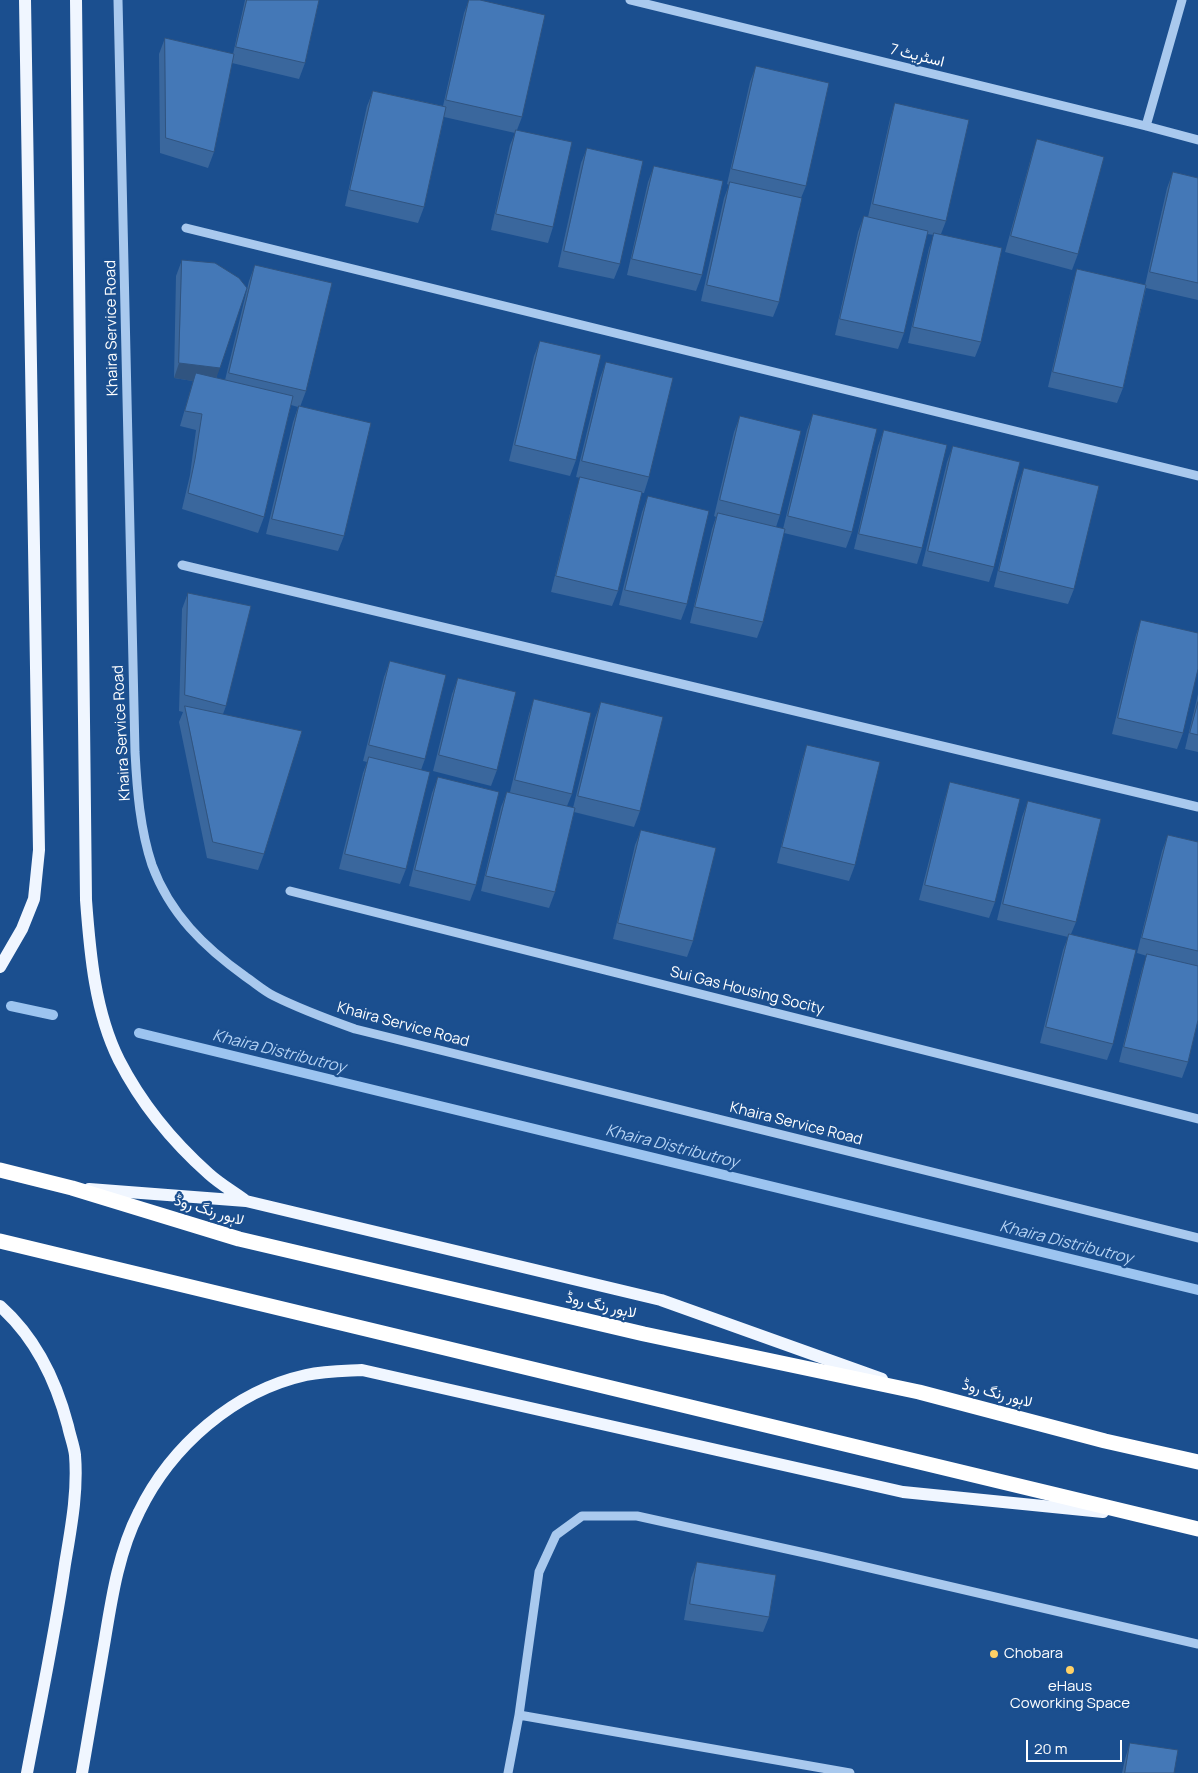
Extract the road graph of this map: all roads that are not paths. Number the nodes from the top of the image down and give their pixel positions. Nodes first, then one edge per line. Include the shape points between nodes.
1 (25, 0) edge
2 (76, 0) edge
3 (118, 0) edge
4 (630, 0) edge
5 (1182, 0) edge
6 (1146, 126) junction
7 (1198, 140) edge
8 (186, 228) dead end
9 (1198, 476) edge
10 (182, 565) dead end
11 (1198, 807) edge
12 (290, 891) dead end
13 (0, 967) edge
14 (1198, 1119) edge
15 (0, 1170) edge
16 (72, 1188) junction
17 (246, 1201) junction
18 (1198, 1238) edge
19 (0, 1241) edge
20 (0, 1306) edge
21 (919, 1392) junction
22 (1198, 1462) edge
23 (1138, 1515) junction
24 (1198, 1530) edge
25 (1198, 1644) edge
26 (519, 1715) junction
27 (27, 1773) edge
28 (82, 1773) edge
29 (508, 1773) edge
30 (850, 1773) edge

1 - 13 main road via 39,850 34,899 22,929
2 - 17 main road via 89,943 105,1022 124,1069 145,1102 187,1153 210,1175
3 - 18 street, Khaira Service Road via 134,742 138,794 152,864 179,915 197,938 272,996 355,1029
4 - 6 street, اسٹریٹ 7
5 - 6 street
6 - 7 street, اسٹریٹ 7
8 - 9 street
10 - 11 street
12 - 14 street, Sui Gas Housing Socity
15 - 16 highway, لاہور رنگ روڈ
16 - 17 main road
16 - 21 highway, لاہور رنگ روڈ via 239,1239 644,1334
17 - 21 main road via 661,1300
19 - 23 highway
20 - 27 main road via 34,1344 54,1380 75,1454 76,1493 60,1603
21 - 22 highway, لاہور رنگ روڈ via 1104,1441
23 - 24 highway
23 - 28 main road via 903,1492 362,1370 306,1376 277,1384 248,1398 205,1426 158,1479 138,1512 114,1588
25 - 26 street via 637,1516 582,1516 556,1535 539,1572
26 - 29 street
26 - 30 street

